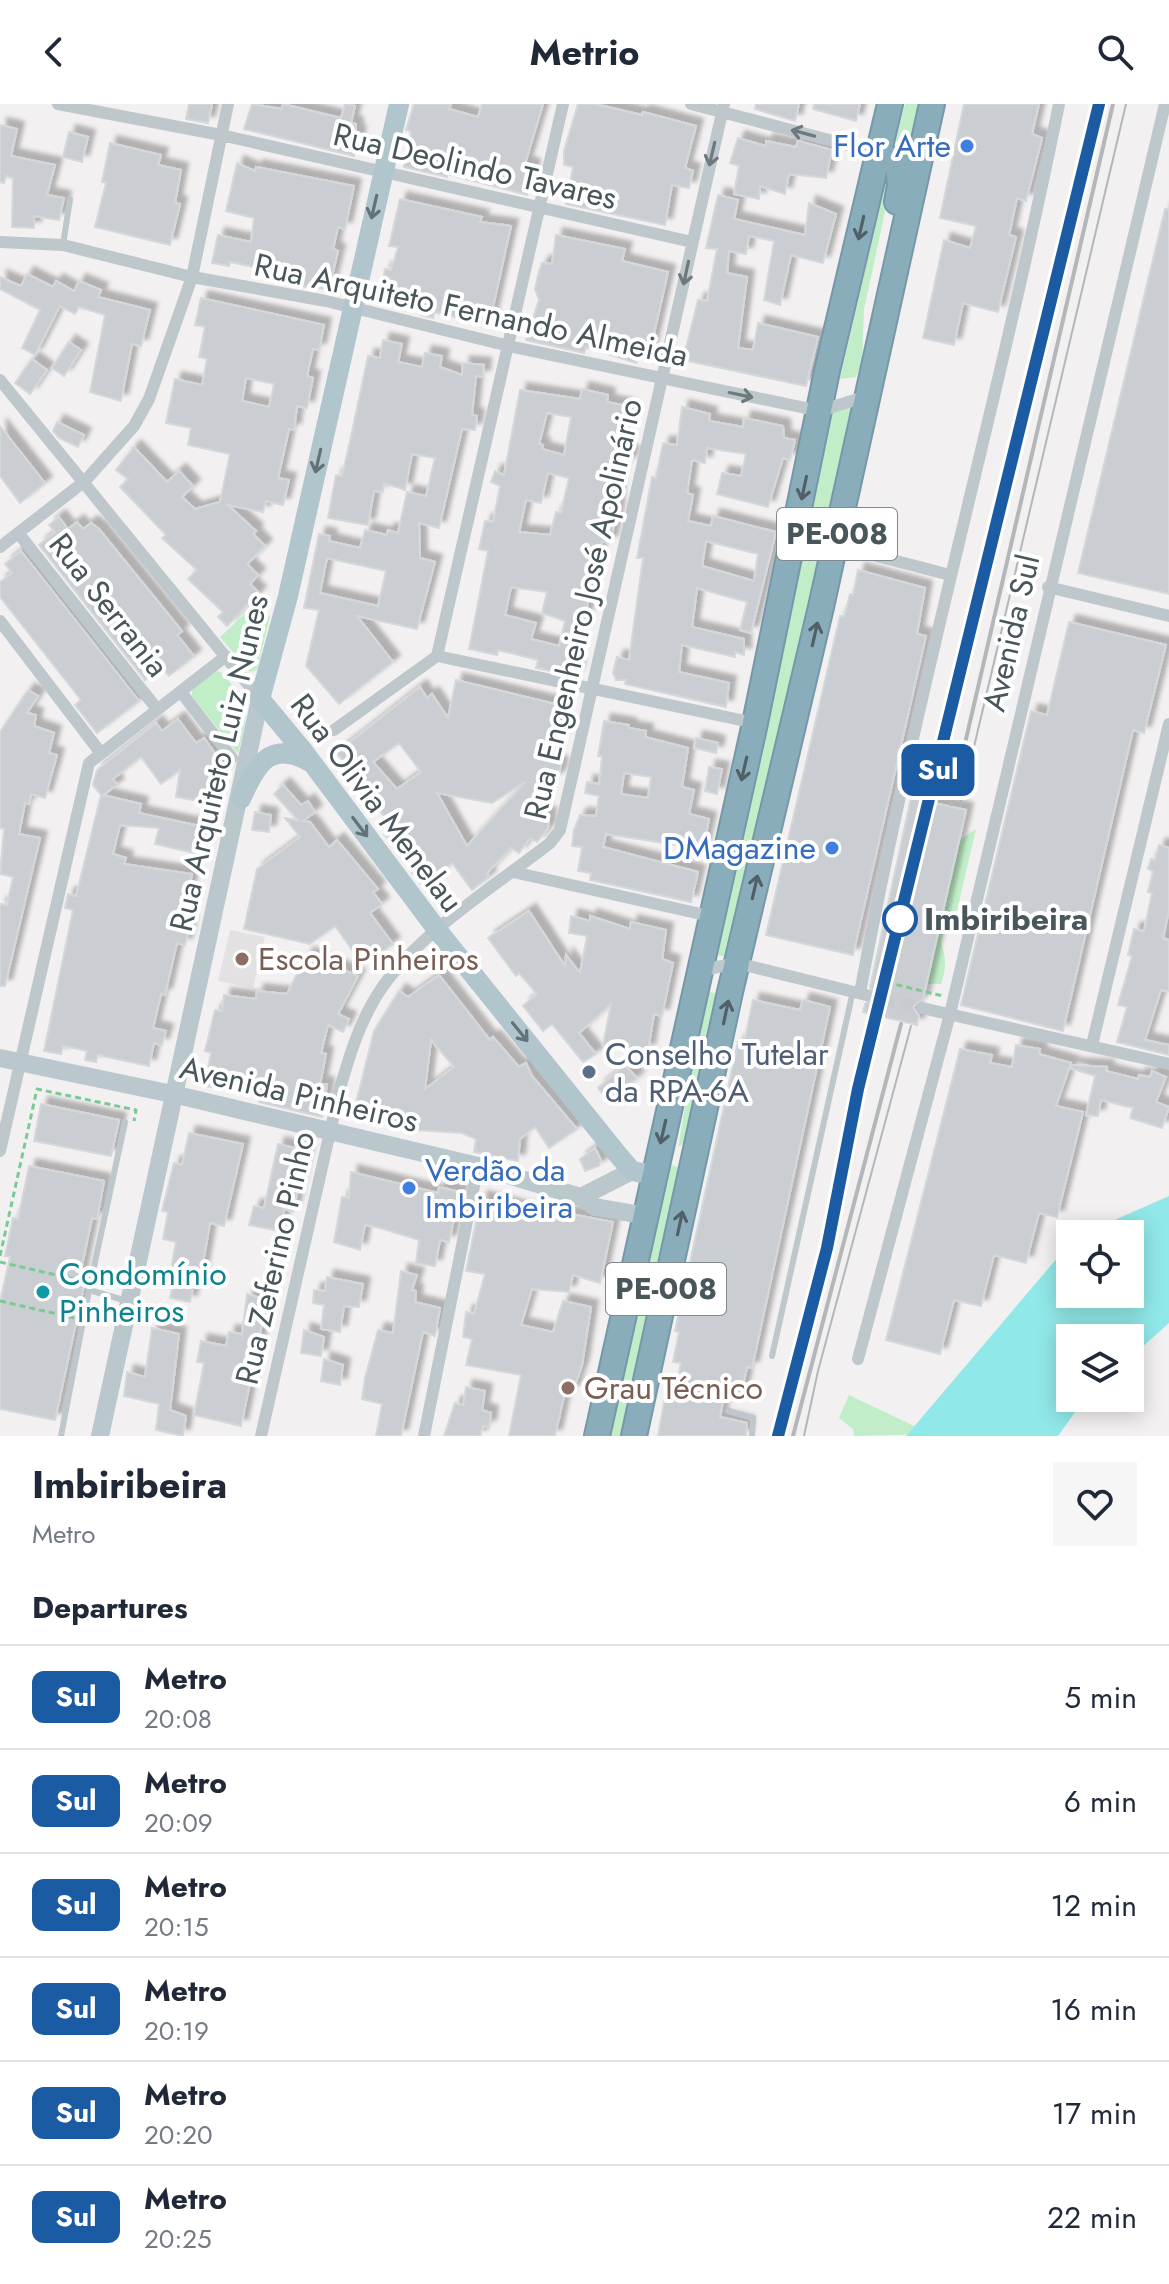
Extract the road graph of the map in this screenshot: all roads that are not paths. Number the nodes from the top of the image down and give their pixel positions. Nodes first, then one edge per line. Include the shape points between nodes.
1 (58, 104) edge
2 (228, 104) edge
3 (399, 104) edge
4 (563, 104) edge
5 (691, 104) edge
6 (890, 104) edge
7 (932, 104) edge
8 (1059, 104) edge
9 (1165, 104) edge
10 (723, 108) edge
11 (221, 135) junction
12 (879, 153) junction
13 (383, 171) junction
14 (70, 199) dead end
15 (540, 210) junction
16 (0, 242) edge
17 (692, 242) junction
18 (63, 245) junction
19 (192, 277) junction
20 (352, 308) junction
21 (879, 344) junction
22 (509, 346) junction
23 (664, 379) junction
24 (0, 380) edge
25 (867, 396) junction
26 (820, 411) junction
27 (85, 481) junction
28 (19, 534) junction
29 (835, 545) junction
30 (0, 547) edge
31 (950, 575) junction
32 (1048, 587) junction
33 (1169, 616) edge
34 (0, 621) edge
35 (226, 656) junction
36 (437, 656) junction
37 (590, 688) junction
38 (181, 692) junction
39 (260, 699) junction
40 (157, 709) junction
41 (755, 723) junction
42 (1169, 724) edge
43 (334, 730) dead end
44 (100, 752) junction
45 (232, 758) dead end
46 (313, 764) junction
47 (241, 799) junction
48 (513, 872) junction
49 (710, 916) junction
50 (438, 931) junction
51 (737, 963) junction
52 (698, 971) junction
53 (860, 993) junction
54 (922, 1008) tunnel mouth
55 (950, 1014) junction
56 (1092, 1045) junction
57 (0, 1058) edge
58 (19, 1063) junction
59 (1169, 1064) edge
60 (177, 1095) junction
61 (125, 1122) dead end
62 (331, 1134) junction
63 (698, 1143) junction
64 (0, 1151) edge
65 (478, 1166) junction
66 (643, 1173) junction
67 (581, 1197) junction
68 (647, 1216) junction
69 (89, 1288) junction
70 (130, 1301) junction
71 (772, 1356) dead end
72 (858, 1359) dead end
73 (728, 1411) dead end
74 (61, 1436) edge
75 (100, 1436) edge
76 (261, 1436) edge
77 (424, 1436) edge
78 (597, 1436) edge
79 (634, 1436) edge
80 (752, 1436) edge

1 - 11 street, Rua Deolindo Tavares
2 - 11 street
3 - 13 main road, Rua Arquiteto Luiz Nunes
4 - 15 street
5 - 10 street
6 - 12 highway, PE-008
7 - 21 highway, PE-008
8 - 31 street via 1029,252
9 - 32 street, Avenida Sul
12 -> 10 street
10 -> 17 street, Rua Engenheiro José Apolinário
11 - 13 street, Rua Deolindo Tavares
11 - 19 street
12 - 21 highway via 893,158 900,172 879,278
12 -> 26 highway, PE-008
13 - 15 street, Rua Deolindo Tavares
13 -> 20 main road, Rua Arquiteto Luiz Nunes
14 - 18 lane
15 - 17 street, Rua Deolindo Tavares
15 - 22 street
16 - 18 street, Rua Arquiteto Fernando Almeida
17 -> 23 street, Rua Engenheiro José Apolinário
18 - 19 street, Rua Arquiteto Fernando Almeida
19 - 20 street, Rua Arquiteto Fernando Almeida
19 - 27 street via 149,399 134,426
20 - 22 street, Rua Arquiteto Fernando Almeida
20 -> 39 main road, Rua Arquiteto Luiz Nunes
21 - 25 highway, PE-008
22 - 23 street, Rua Arquiteto Fernando Almeida
22 - 36 street
23 -> 26 street, Rua Arquiteto Fernando Almeida
23 - 37 street, Rua Engenheiro José Apolinário
24 - 27 street, Rua Olivia Menelau
25 - 26 street, Rua Arquiteto Fernando Almeida
25 - 29 highway, PE-008
26 -> 41 highway, PE-008
27 - 28 street
27 - 35 street, Rua Olivia Menelau
28 - 30 street
28 - 40 street, Rua Serrania
29 - 31 street
51 -> 29 highway, PE-008
31 - 53 street
32 - 33 street
32 - 55 street, Avenida Sul
34 - 44 street
35 - 38 street
35 - 39 street, Rua Olivia Menelau
36 - 37 street
36 - 43 street
37 - 41 street
37 - 48 street, Rua Engenheiro José Apolinário via 560,830
38 - 40 street
38 - 45 street
39 - 46 main road, Rua Olivia Menelau
39 - 47 main road, Rua Arquiteto Luiz Nunes
40 - 44 street
41 -> 49 highway, PE-008
42 - 56 street
44 - 58 street via 85,772
46 - 47 main road via 291,753 266,758 252,773
46 -> 50 main road, Rua Olivia Menelau
47 - 60 main road, Rua Arquiteto Luiz Nunes
48 - 49 street
48 - 50 street, Rua Zeferino Pinho
49 - 52 highway, PE-008
50 - 62 street, Rua Zeferino Pinho via 389,977 373,1001 355,1038
50 -> 66 main road, Rua Olivia Menelau
51 - 52 street
51 - 53 street
63 -> 51 highway, PE-008
52 -> 66 highway, PE-008
53 - 71 lane
54 - 55 street
55 - 56 street
55 - 72 street, Avenida Sul
56 - 59 street
57 - 58 main road, Avenida Pinheiros
58 - 60 main road, Avenida Pinheiros
58 - 64 street
60 - 62 main road, Avenida Pinheiros
60 - 70 main road, Rua Arquiteto Luiz Nunes
61 - 69 lane
62 - 65 main road, Avenida Pinheiros
62 - 76 street, Rua Zeferino Pinho
63 - 66 highway
79 -> 63 highway, PE-008
65 - 67 main road, Avenida Pinheiros
65 - 77 street
66 - 67 main road
66 - 68 highway, PE-008
67 - 68 main road, Avenida Pinheiros via 595,1207
68 - 78 highway, PE-008
69 - 70 lane
69 - 74 lane
70 - 75 main road, Rua Arquiteto Luiz Nunes
73 - 80 lane via 751,1416

